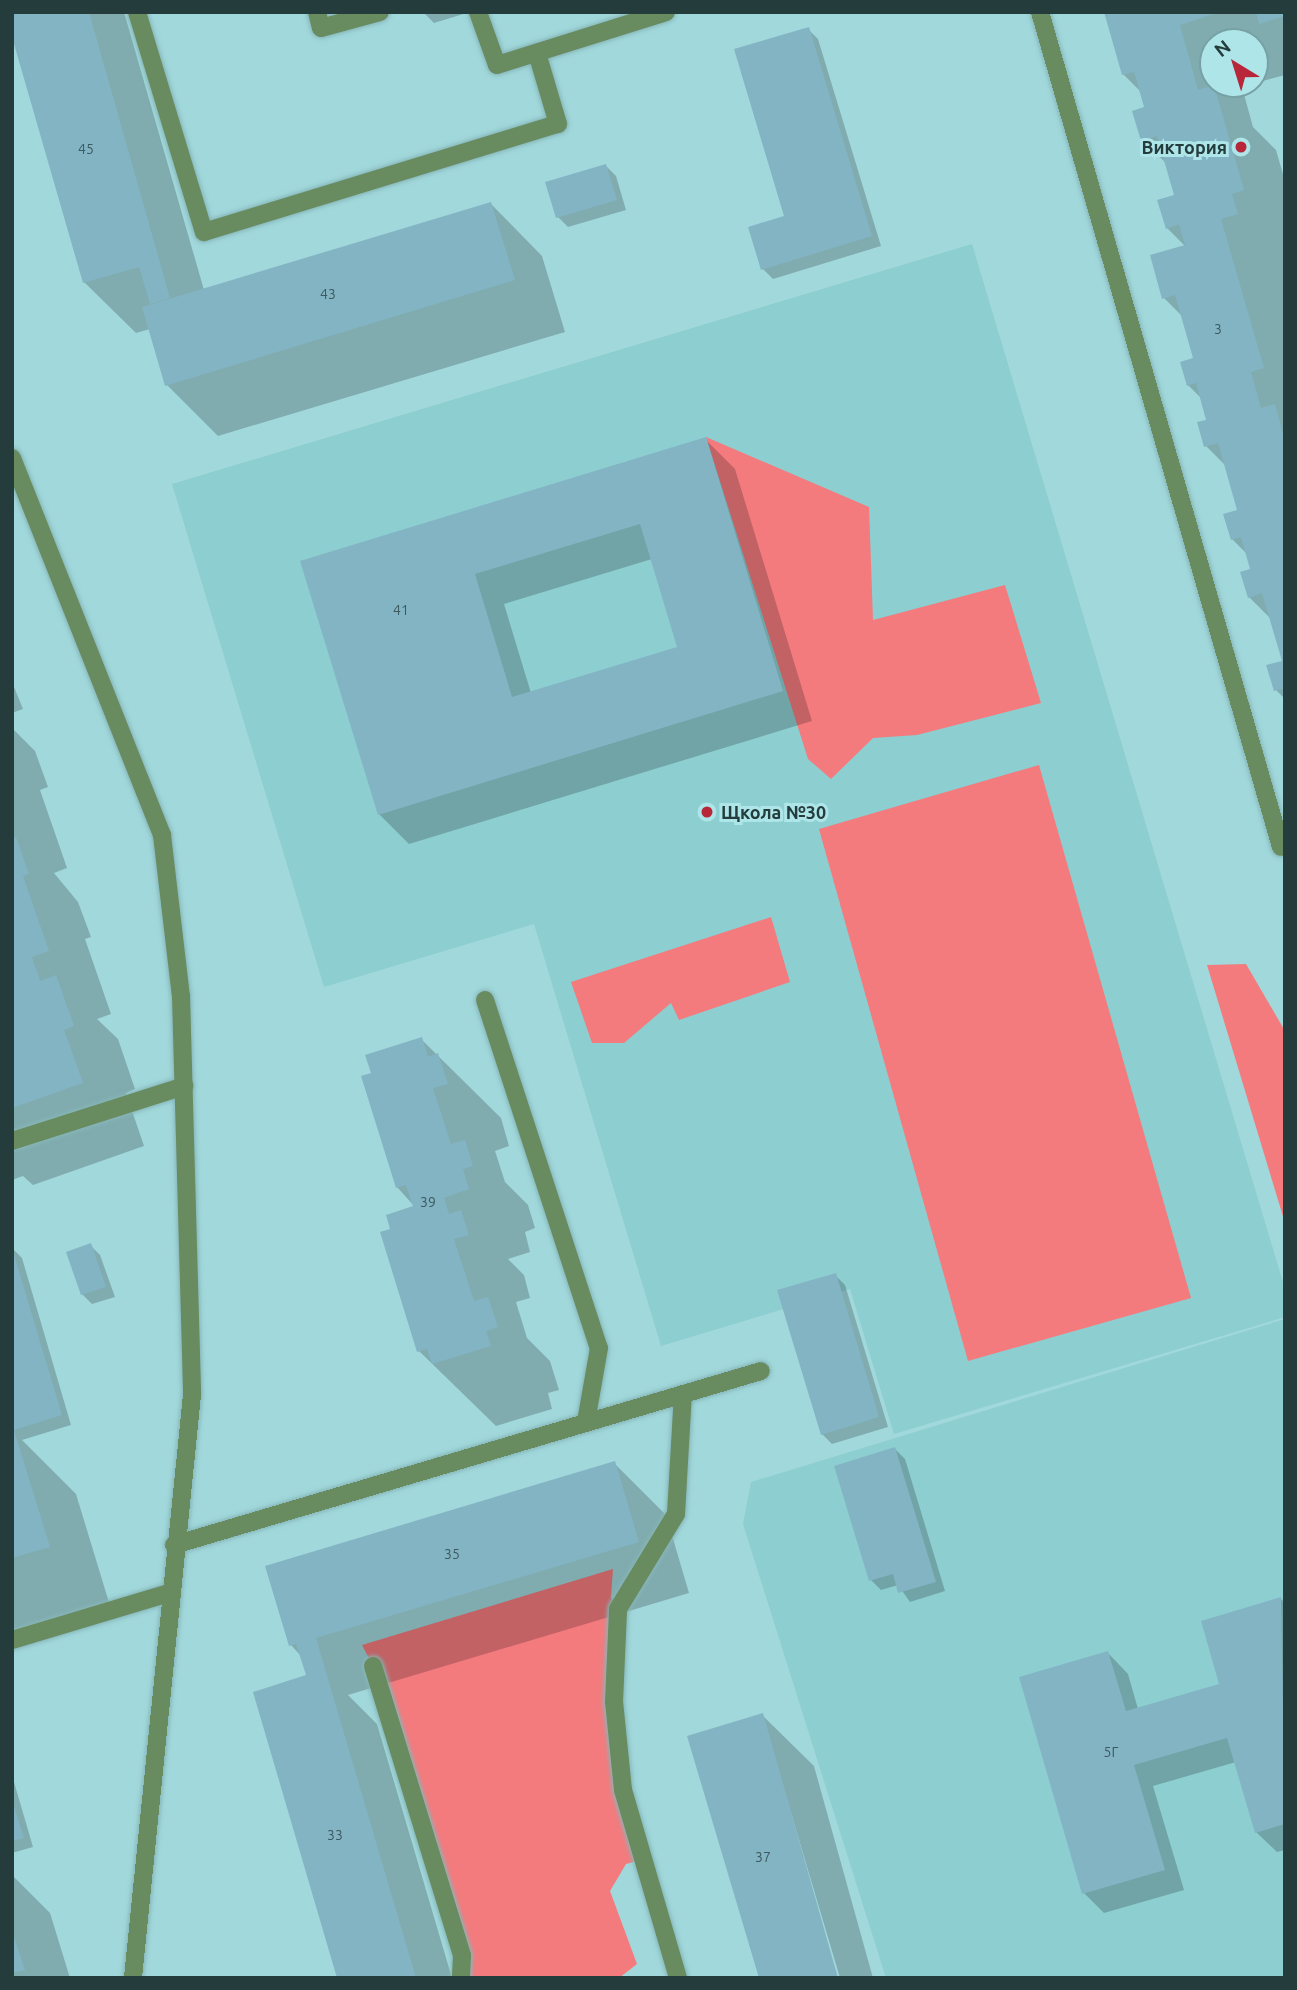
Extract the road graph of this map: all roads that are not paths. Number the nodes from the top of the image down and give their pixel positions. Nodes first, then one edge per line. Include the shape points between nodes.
1 (137, 12) edge
2 (317, 12) edge
3 (380, 12) edge
4 (478, 12) edge
5 (666, 12) edge
6 (1040, 12) edge
7 (537, 53) junction
8 (12, 458) edge
9 (1283, 851) edge
10 (485, 1000) dead end
11 (184, 1086) junction
12 (12, 1141) edge
13 (761, 1371) dead end
14 (683, 1394) junction
15 (586, 1422) junction
16 (174, 1545) junction
17 (169, 1593) junction
18 (12, 1640) edge
19 (373, 1666) dead end
20 (134, 1978) edge
21 (461, 1978) edge
22 (678, 1978) edge

1 - 7 street via 204,232 558,124
2 - 3 street via 321,28
4 - 7 street via 497,65
5 - 7 street
6 - 9 street
8 - 11 street via 162,835 181,996
10 - 15 street via 599,1348
11 - 12 street
11 - 16 street via 192,1395
13 - 14 street
14 - 15 street
14 - 22 street via 676,1514 618,1609 614,1702 623,1790
15 - 16 street
16 - 17 street
17 - 18 street
17 - 20 street
19 - 21 street via 462,1955

